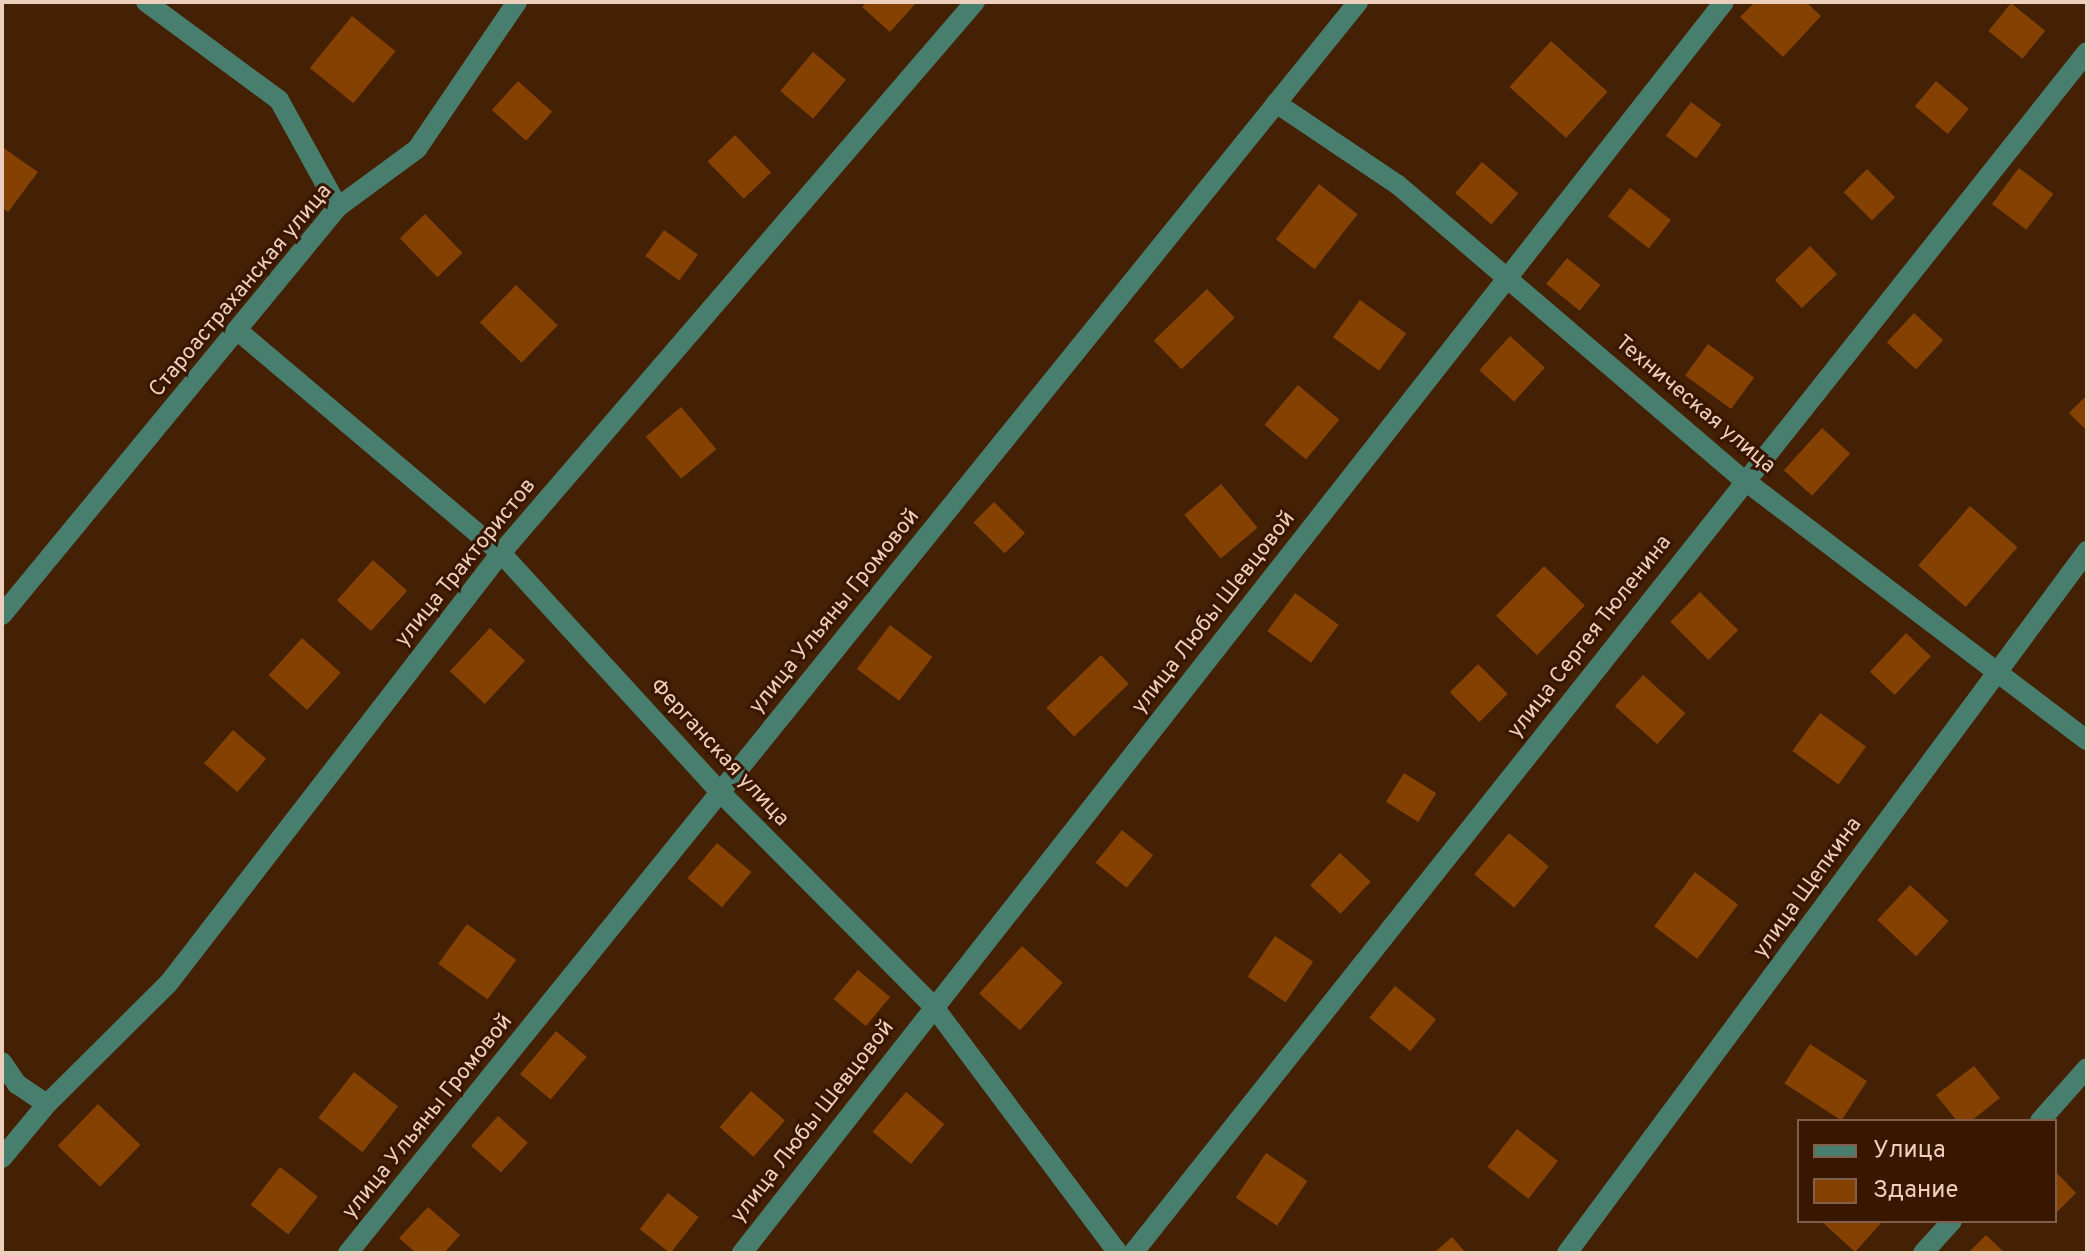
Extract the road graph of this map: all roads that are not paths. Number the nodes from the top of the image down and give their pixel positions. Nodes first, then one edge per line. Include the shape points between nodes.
1 (146, 2) edge
2 (517, 2) edge
3 (975, 2) edge
4 (1358, 2) edge
5 (1724, 2) edge
6 (2087, 52) edge
7 (1276, 103) junction
8 (338, 207) junction
9 (1508, 278) junction
10 (237, 330) junction
11 (1744, 480) junction
12 (2087, 551) edge
13 (501, 553) junction
14 (2, 615) edge
15 (1997, 672) junction
16 (2087, 740) edge
17 (720, 792) junction
18 (934, 1007) junction
19 (2, 1062) edge
20 (2087, 1068) edge
21 (47, 1104) junction
22 (2042, 1119) edge
23 (2, 1158) edge
24 (1950, 1223) edge
25 (348, 1253) edge
26 (742, 1253) edge
27 (1118, 1253) edge
28 (1133, 1253) edge
29 (1567, 1253) edge
30 (1923, 1253) edge

1 - 8 street via 279,100
2 - 8 street, Староастраханская улица via 417,149
3 - 13 street, улица Трактористов
4 - 7 street, улица Ульяны Громовой
5 - 9 street, улица Любы Шевцовой
6 - 11 street, улица Сергея Тюленина
7 - 9 street, Техническая улица via 1398,185
7 - 17 street, улица Ульяны Громовой
8 - 10 street, Староастраханская улица
9 - 11 street, Техническая улица
9 - 18 street, улица Любы Шевцовой
10 - 13 street, Ферганская улица
10 - 14 street, Староастраханская улица
11 - 15 street, Техническая улица
11 - 28 street, улица Сергея Тюленина
12 - 15 street, улица Щепкина
13 - 17 street, Ферганская улица
13 - 21 street, улица Трактористов via 168,984
15 - 16 street, Техническая улица
15 - 29 street, улица Щепкина
17 - 18 street, Ферганская улица
17 - 25 street, улица Ульяны Громовой
18 - 26 street, улица Любы Шевцовой
18 - 27 street, Ферганская улица
19 - 21 street via 17,1084
20 - 22 street
21 - 23 street, улица Трактористов
24 - 30 street

